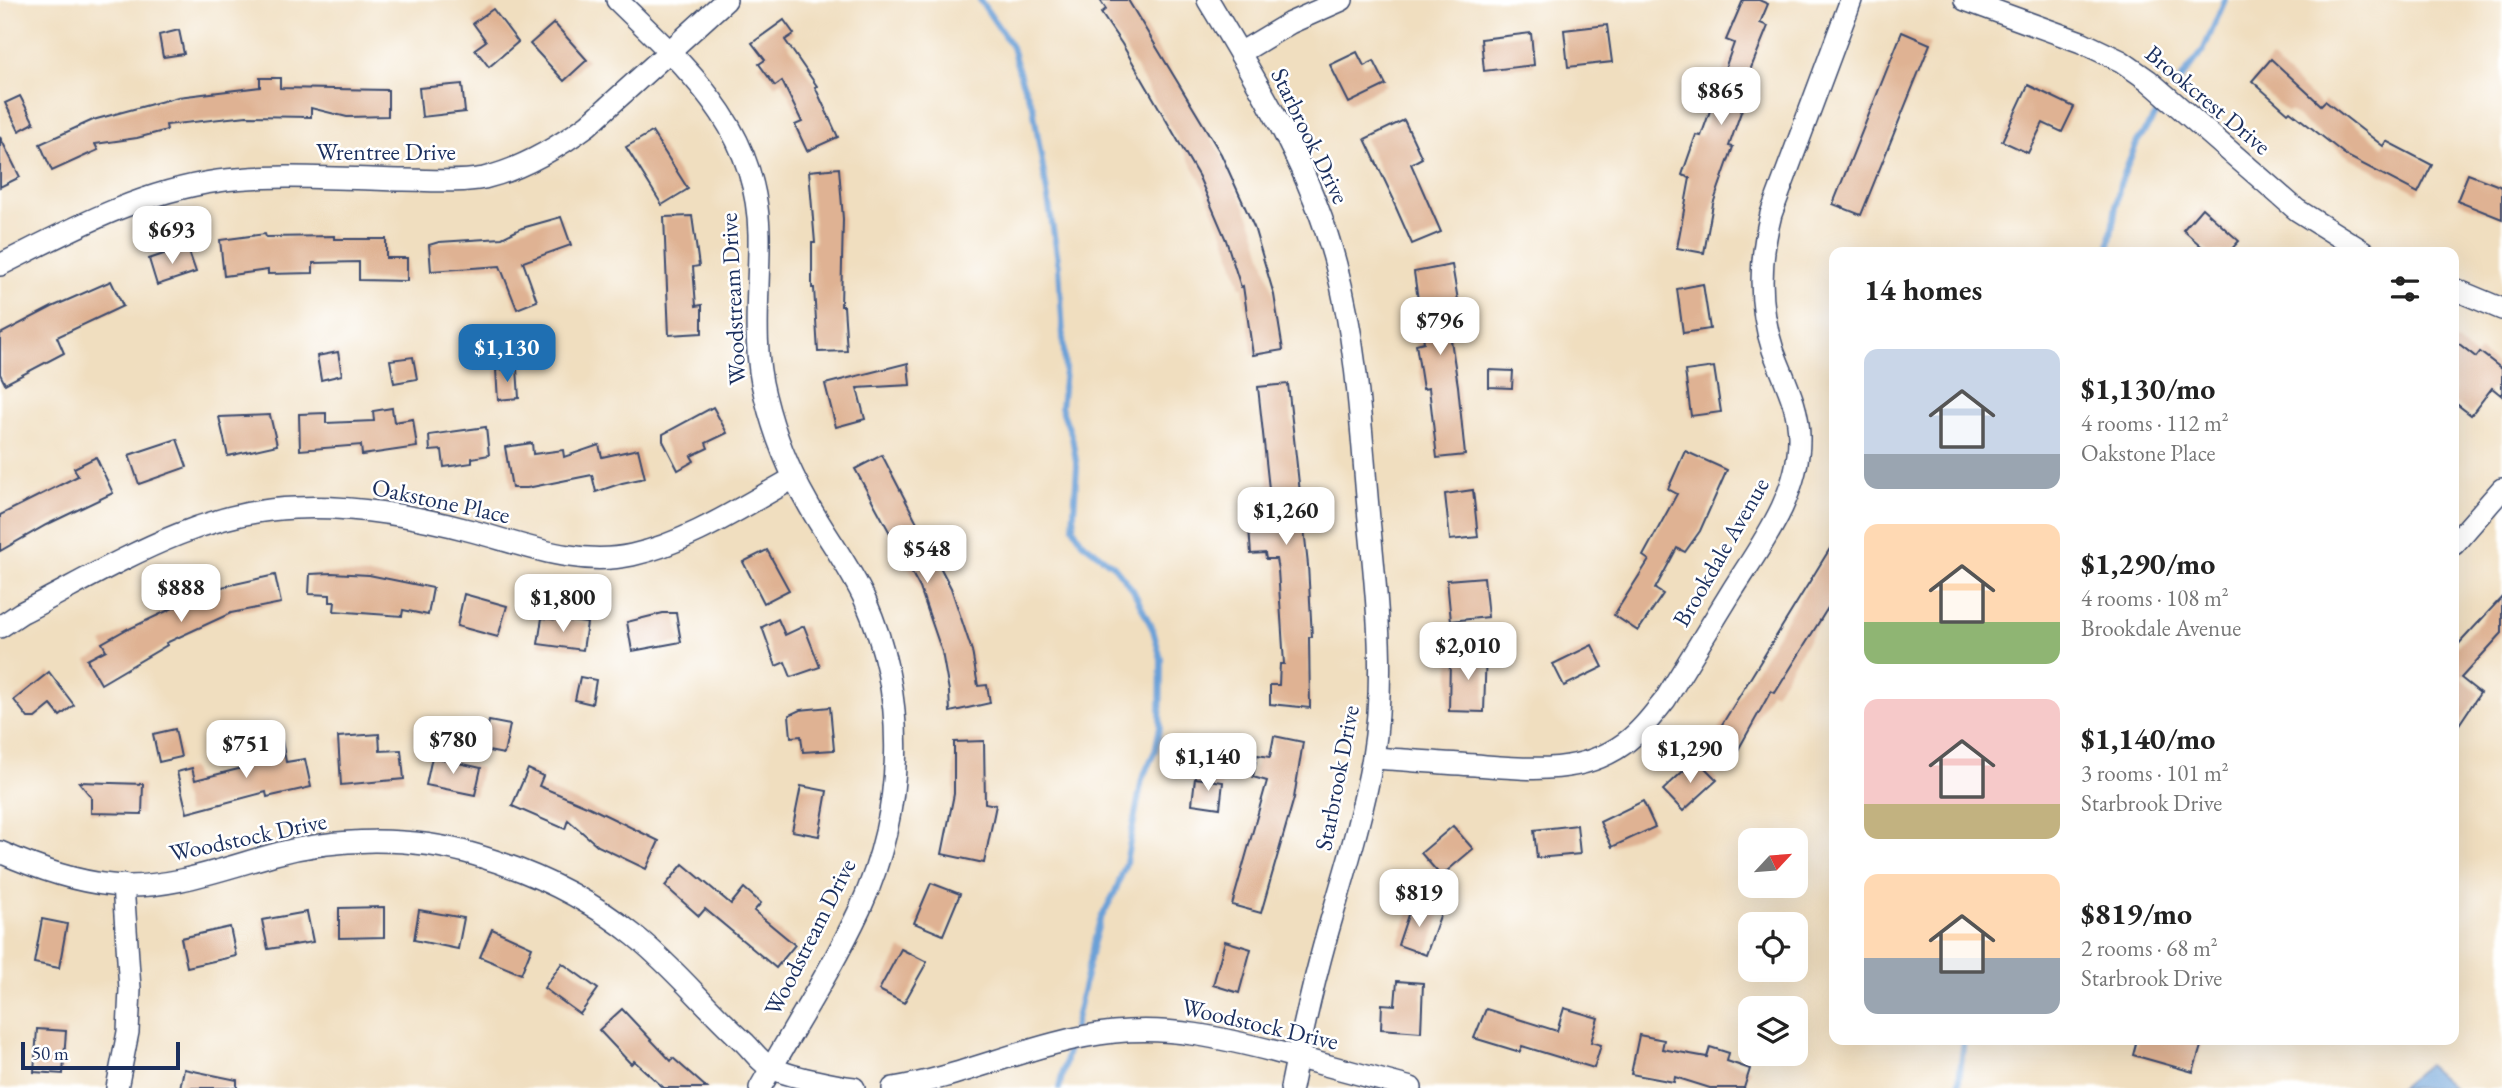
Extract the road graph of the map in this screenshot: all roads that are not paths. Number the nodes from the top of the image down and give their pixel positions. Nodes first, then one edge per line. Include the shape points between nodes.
1 (617, 0) edge
2 (726, 0) edge
3 (1208, 0) edge
4 (1342, 0) edge
5 (1851, 0) edge
6 (1965, 0) edge
7 (669, 51) junction
8 (1240, 52) junction
9 (2356, 247) edge
10 (0, 265) edge
11 (2459, 291) edge
12 (2502, 309) edge
13 (794, 478) junction
14 (2502, 489) edge
15 (2459, 538) edge
16 (0, 627) edge
17 (1373, 758) junction
18 (0, 852) edge
19 (123, 885) junction
20 (1297, 1057) junction
21 (771, 1068) junction
22 (117, 1088) edge
23 (760, 1088) edge
24 (854, 1088) edge
25 (892, 1088) edge
26 (1291, 1088) edge
27 (1411, 1088) edge

1 - 7 street, Woodstream Drive
2 - 7 street, Wrentree Drive
3 - 8 street, Starbrook Drive
4 - 8 street
5 - 17 street, Brookdale Avenue via 1763,245 1764,316 1795,408 1797,464 1773,524 1665,700 1625,743 1569,767 1538,770
6 - 9 street, Brookcrest Drive via 2081,41 2121,61 2297,210
7 - 10 street, Wrentree Drive via 580,131 516,168 483,178 449,181 268,177 218,181 135,201
7 - 13 street, Woodstream Drive via 693,74 729,125 749,174 759,232 758,352 763,392
8 - 17 street, Starbrook Drive via 1276,114 1318,206 1349,327 1379,621 1380,686
11 - 12 street
13 - 16 street, Oakstone Place via 668,545 611,558 547,552 408,516 348,509 261,510 178,533
13 - 21 street, Woodstream Drive via 855,580 883,648 896,726 896,765 881,855 860,908
14 - 15 street
17 - 20 street, Starbrook Drive
18 - 19 street, Woodstock Drive via 36,868
19 - 21 street, Woodstock Drive via 205,875 285,852 341,843 429,845 474,854 553,884 635,936
19 - 22 street via 130,989 128,1032
20 - 25 street, Woodstock Drive via 1174,1030 1123,1031
20 - 26 street, Starbrook Drive
20 - 27 street, Woodstock Drive
21 - 23 street, Woodstream Drive
21 - 24 street, Woodstock Drive

